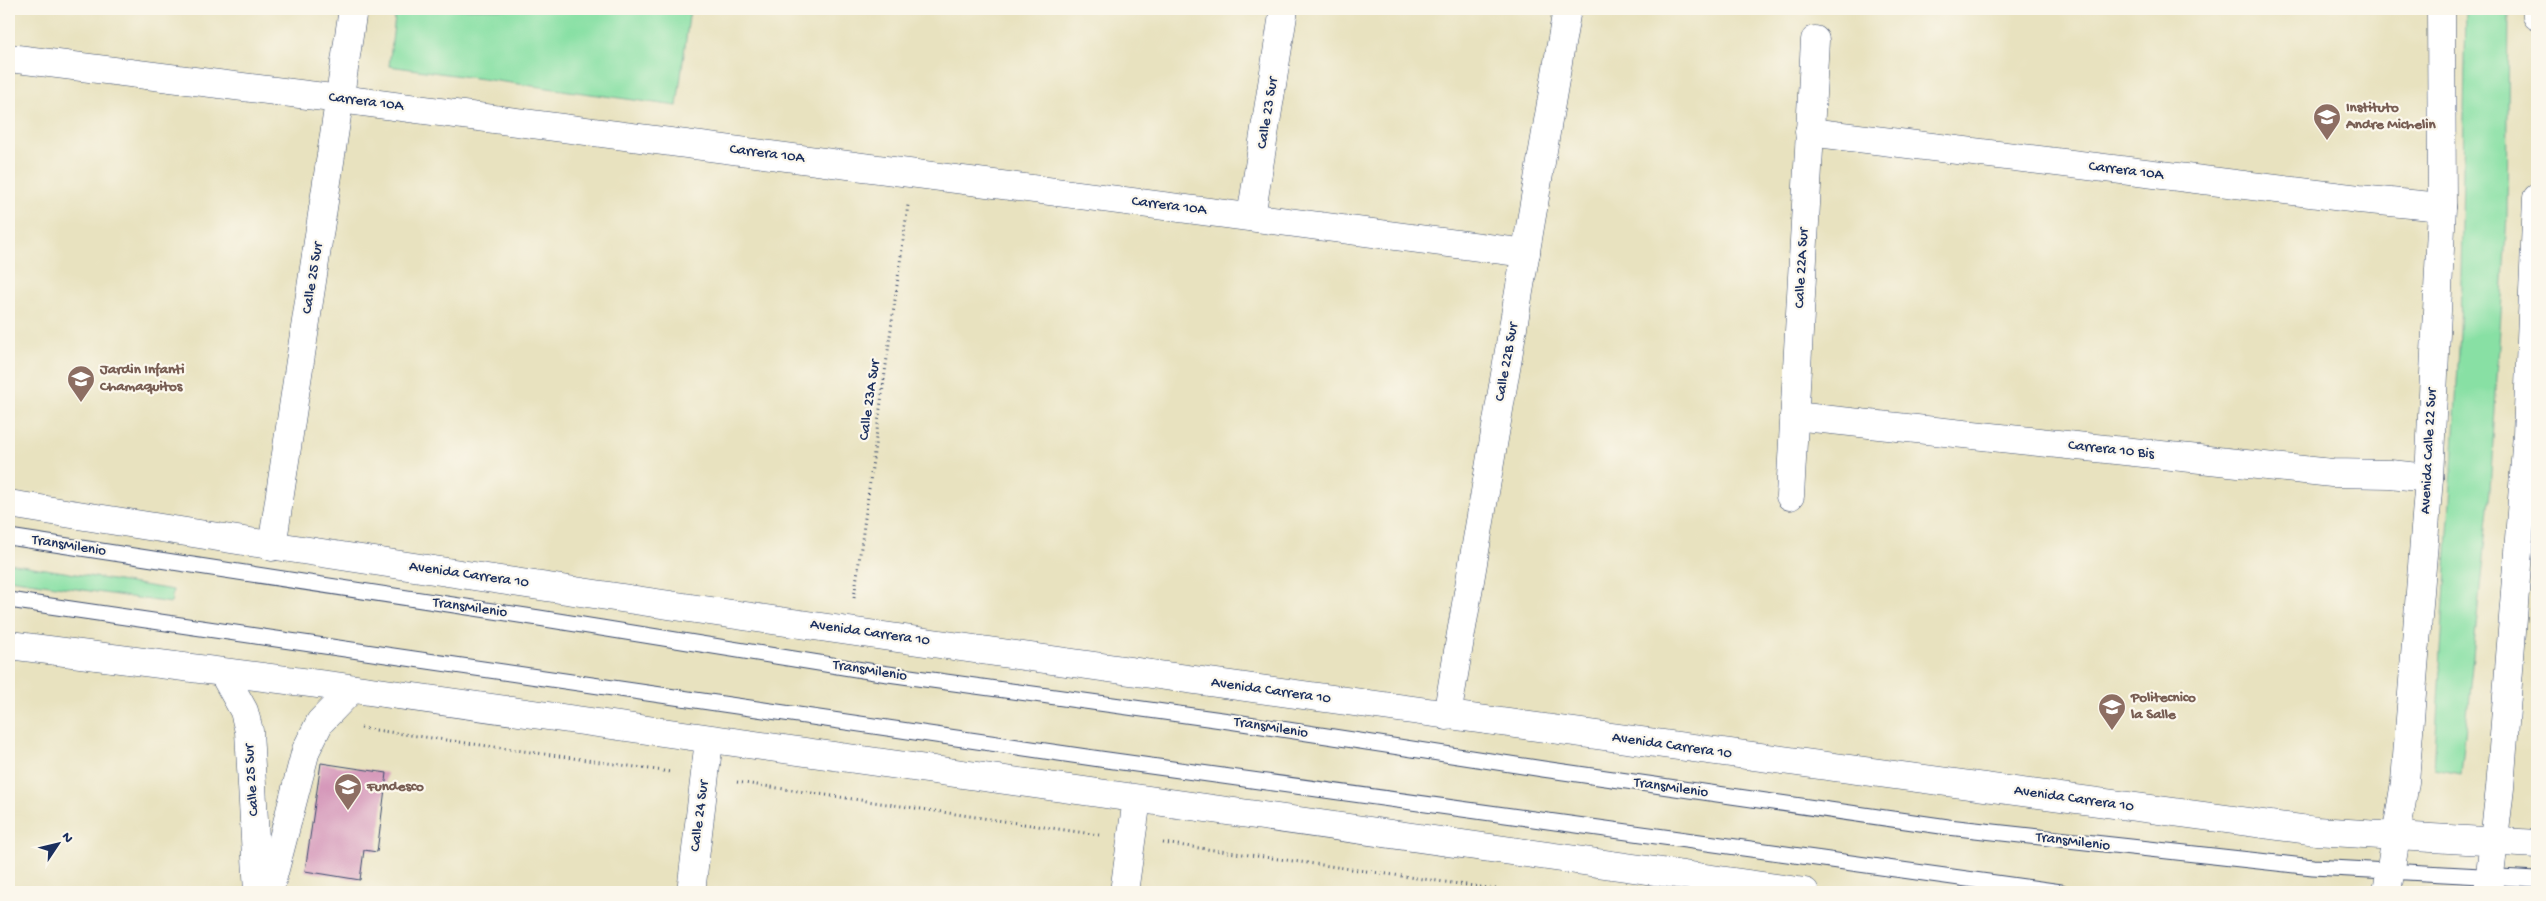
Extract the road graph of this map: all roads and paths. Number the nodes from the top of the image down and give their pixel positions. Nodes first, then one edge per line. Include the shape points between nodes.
1 (353, 9) edge
2 (1284, 9) edge
3 (1567, 9) edge
4 (2441, 9) edge
5 (2537, 9) edge
6 (2537, 16) edge
7 (1815, 40) dead end
8 (9, 58) edge
9 (340, 99) junction
10 (1809, 132) junction
11 (912, 173) junction
12 (2537, 198) edge
13 (2442, 207) junction
14 (1251, 217) junction
15 (1526, 253) junction
16 (1794, 416) junction
17 (2532, 435) edge
18 (2429, 478) junction
19 (1790, 496) dead end
20 (9, 504) edge
21 (9, 537) edge
22 (272, 546) junction
23 (9, 600) edge
24 (850, 630) junction
25 (9, 645) edge
26 (223, 672) junction
27 (352, 689) junction
28 (1447, 716) junction
29 (320, 722) junction
30 (709, 740) junction
31 (704, 777) junction
32 (1137, 799) junction
33 (2396, 836) junction
34 (1132, 839) junction
35 (2495, 842) junction
36 (2537, 844) edge
37 (2537, 879) edge
38 (2389, 882) edge
39 (2489, 884) edge
40 (258, 892) edge
41 (269, 892) edge
42 (691, 892) edge
43 (1124, 892) edge
44 (1517, 892) edge
45 (1806, 892) edge
46 (2061, 892) edge

1 - 9 main road, Calle 25 Sur
2 - 14 main road, Calle 23 Sur
3 - 15 main road, Calle 22B Sur
4 - 13 main road, Avenida Calle 22 Sur
5 - 6 main road
7 - 10 main road, Calle 22A Sur
8 - 9 main road, Carrera 10A
9 - 11 main road, Carrera 10A
9 - 22 main road, Calle 25 Sur
10 - 13 main road, Carrera 10A
10 - 16 main road, Calle 22A Sur
11 - 14 main road, Carrera 10A
11 - 24 path, Calle 23A Sur
12 - 17 main road
13 - 18 main road, Avenida Calle 22 Sur
14 - 15 main road, Carrera 10A
15 - 28 main road, Calle 22B Sur
16 - 18 main road, Carrera 10 Bis via 2332,473
16 - 19 main road, Calle 22A Sur
17 - 35 main road
18 - 33 main road, Avenida Calle 22 Sur via 2405,782
20 - 22 main road, Avenida Carrera 10
21 - 38 lane, TransMilenio via 881,673 1919,823 2313,867
22 - 24 main road, Avenida Carrera 10
23 - 46 lane via 1100,760
24 - 28 main road, Avenida Carrera 10
25 - 26 main road
26 - 27 main road
26 - 40 main road, Calle 25 Sur via 244,711 249,732
27 - 29 main road
27 - 30 main road
28 - 33 main road, Avenida Carrera 10 via 2316,831
29 - 31 path
29 - 41 main road via 306,750
30 - 31 main road, Calle 24 Sur
30 - 32 main road
31 - 34 path
31 - 42 main road, Calle 24 Sur
32 - 34 main road
32 - 45 main road
33 - 35 main road, Avenida Carrera 10
33 - 38 main road, Avenida Calle 22 Sur
34 - 43 main road
34 - 44 path
35 - 36 main road, Avenida Carrera 10
35 - 39 main road
37 - 39 lane, TransMilenio
38 - 39 lane, TransMilenio

